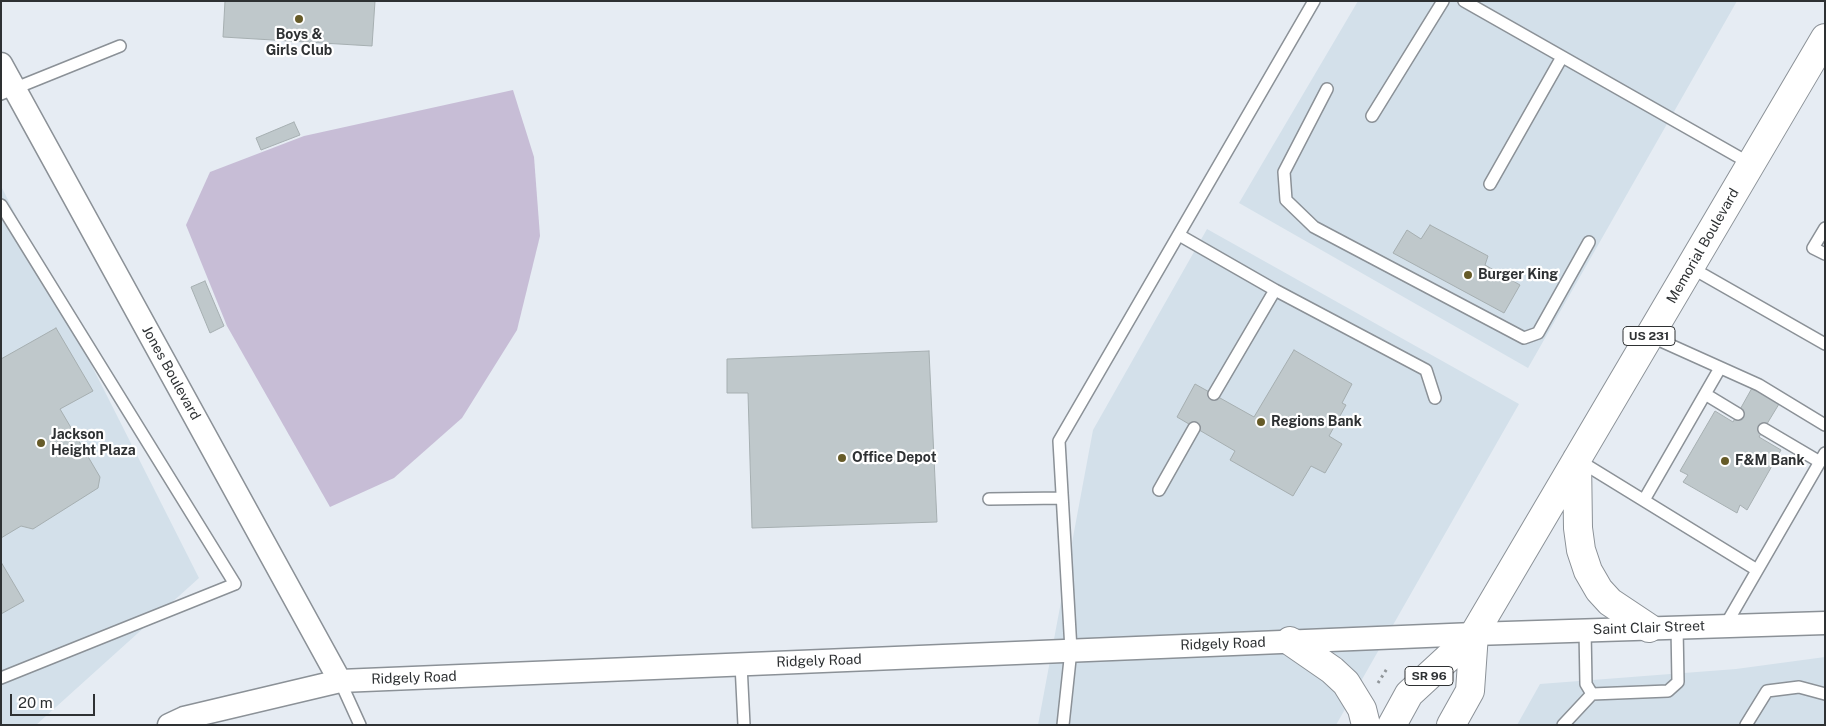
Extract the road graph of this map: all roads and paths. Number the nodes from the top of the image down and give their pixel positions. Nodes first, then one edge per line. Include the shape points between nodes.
1 (1314, 1) edge
2 (1443, 1) edge
3 (1464, 1) edge
4 (1825, 38) edge
5 (120, 46) dead end
6 (1562, 57) junction
7 (1, 64) edge
8 (1326, 89) dead end
9 (8, 91) edge
10 (1372, 116) dead end
11 (1750, 164) junction
12 (1490, 184) dead end
13 (1, 205) edge
14 (1825, 228) edge
15 (1179, 235) junction
16 (1589, 242) dead end
17 (1825, 254) edge
18 (1690, 267) junction
19 (1275, 290) junction
20 (1650, 336) junction
21 (1825, 344) edge
22 (1720, 368) junction
23 (1214, 394) dead end
24 (1705, 394) junction
25 (1434, 398) dead end
26 (1738, 414) dead end
27 (1825, 425) edge
28 (1194, 428) dead end
29 (1764, 429) dead end
30 (1822, 457) edge
31 (1577, 459) junction
32 (1159, 490) dead end
33 (1062, 498) junction
34 (989, 499) dead end
35 (1644, 500) junction
36 (1757, 570) junction
37 (1825, 623) edge
38 (1725, 626) junction
39 (1677, 627) junction
40 (1649, 628) junction
41 (1585, 630) junction
42 (1474, 634) junction
43 (1290, 641) junction
44 (1071, 650) junction
45 (741, 664) junction
46 (1388, 667) dead end
47 (1, 678) edge
48 (340, 681) junction
49 (1375, 687) dead end
50 (1592, 694) junction
51 (1825, 694) edge
52 (169, 725) edge
53 (360, 725) edge
54 (744, 725) edge
55 (1063, 725) edge
56 (1366, 725) edge
57 (1392, 725) edge
58 (1451, 725) edge
59 (1563, 725) edge
60 (1746, 725) edge

1 - 15 lane
2 - 10 lane
3 - 6 lane
4 - 11 main road, Memorial Boulevard / US 231
5 - 9 lane
6 - 11 lane
6 - 12 lane
7 - 9 street, Jones Boulevard
8 - 16 lane via 1284,172 1286,200 1314,227 1524,338 1538,333
9 - 48 street, Jones Boulevard
11 - 18 main road, Memorial Boulevard / US 231
13 - 47 lane via 235,584
14 - 17 lane via 1813,248
15 - 19 lane
15 - 33 lane via 1059,441
18 - 20 main road, Memorial Boulevard / US 231
18 - 21 lane
19 - 23 lane
19 - 25 lane via 1426,370
20 - 22 lane
20 - 31 main road, Memorial Boulevard / US 231
22 - 24 lane
22 - 27 lane via 1758,385
24 - 26 lane
24 - 35 lane
28 - 32 lane
29 - 30 lane
30 - 36 lane
31 - 35 lane
31 - 40 main road via 1578,528 1588,570 1610,602
31 - 42 main road, Memorial Boulevard / US 231
33 - 34 lane
33 - 44 lane
35 - 36 lane
36 - 38 lane
37 - 38 street, Saint Clair Street
38 - 39 street, Saint Clair Street
39 - 40 street, Saint Clair Street
39 - 50 lane via 1678,682 1668,691
40 - 41 street, Saint Clair Street
41 - 42 street, Saint Clair Street
41 - 50 lane via 1586,684
42 - 43 street, Ridgely Road
42 - 57 main road, Memorial Boulevard / SR 96 via 1409,694
42 - 58 main road, Memorial Boulevard / SR 96 via 1470,691
43 - 44 street, Ridgely Road
43 - 56 main road via 1332,670 1346,684 1362,709
44 - 45 street, Ridgely Road
44 - 55 lane
45 - 48 street, Ridgely Road
45 - 54 lane
46 - 49 path
48 - 52 street, Ridgely Road via 184,718
48 - 53 lane
50 - 59 lane
51 - 60 lane via 1799,687 1767,690

